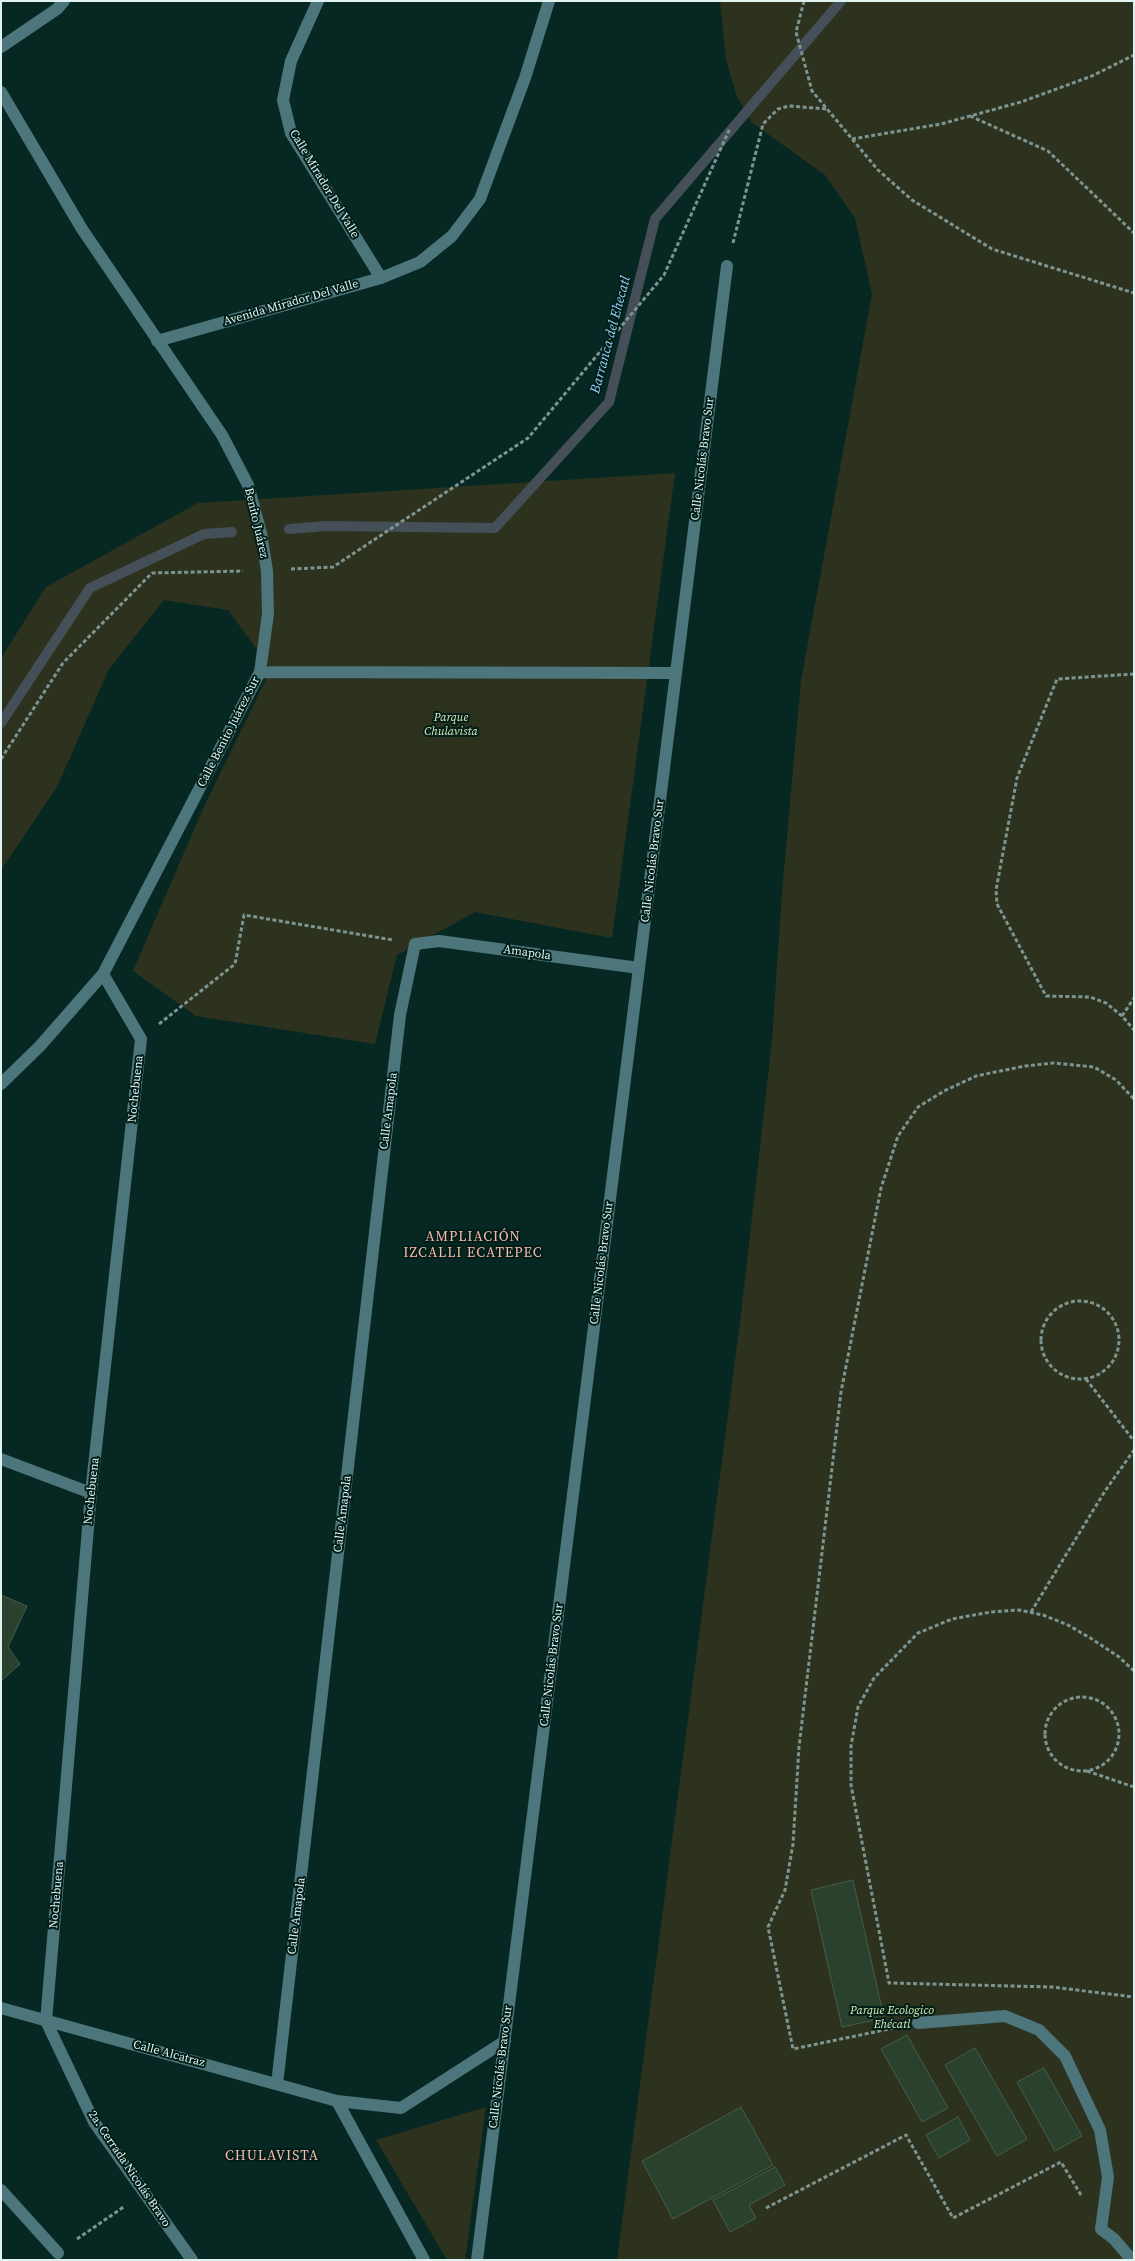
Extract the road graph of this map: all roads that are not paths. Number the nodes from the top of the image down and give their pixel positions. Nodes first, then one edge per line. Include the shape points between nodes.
1 (64, 1) edge
2 (318, 1) edge
3 (548, 1) edge
4 (1, 47) edge
5 (1, 92) edge
6 (727, 266) road end
7 (381, 278) junction
8 (157, 341) junction
9 (260, 672) junction
10 (676, 673) junction
11 (415, 944) joint
12 (639, 968) junction
13 (102, 974) junction
14 (1, 1084) edge
15 (1, 1459) edge
16 (91, 1493) junction
17 (1, 2008) edge
18 (46, 2021) junction
19 (918, 2023) road end
20 (505, 2040) junction
21 (277, 2084) junction
22 (337, 2101) junction
23 (1, 2190) edge
24 (58, 2253) road end
25 (192, 2260) edge
26 (424, 2260) edge
27 (477, 2260) edge
28 (1132, 2260) edge

1 - 4 street
2 - 7 street, Calle Mirador Del Valle via 292,61 283,100 291,133
3 - 7 street, Avenida Mirador Del Valle via 525,78 480,199 452,236 420,262
5 - 8 street via 82,229
6 - 10 street, Calle Nicolás Bravo Sur
7 - 8 street, Avenida Mirador Del Valle
8 - 9 street, Benito Juárez via 222,434 248,485 267,571 268,614
9 - 10 street, Calle Benito Juárez Sur
9 - 13 street, Calle Benito Juárez Sur
10 - 12 street, Calle Nicolás Bravo Sur
11 - 12 street, Amapola via 439,941
11 - 21 street, Calle Amapola via 400,1015
12 - 20 street, Calle Nicolás Bravo Sur
13 - 14 street, Calle Benito Juárez Sur via 40,1046
13 - 16 street, Nochebuena via 141,1039
15 - 16 street
16 - 18 street, Nochebuena
17 - 18 street, Calle Alcatraz
18 - 21 street, Calle Alcatraz
18 - 25 street, 2a. Cerrada Nicolás Bravo via 94,2122
19 - 28 street via 1005,2016 1039,2030 1065,2056 1100,2130 1108,2178 1101,2229 1114,2238
20 - 22 street, Calle Alcatraz via 401,2108
20 - 27 street, Calle Nicolás Bravo Sur
21 - 22 street, Calle Alcatraz
22 - 26 street
23 - 24 street

